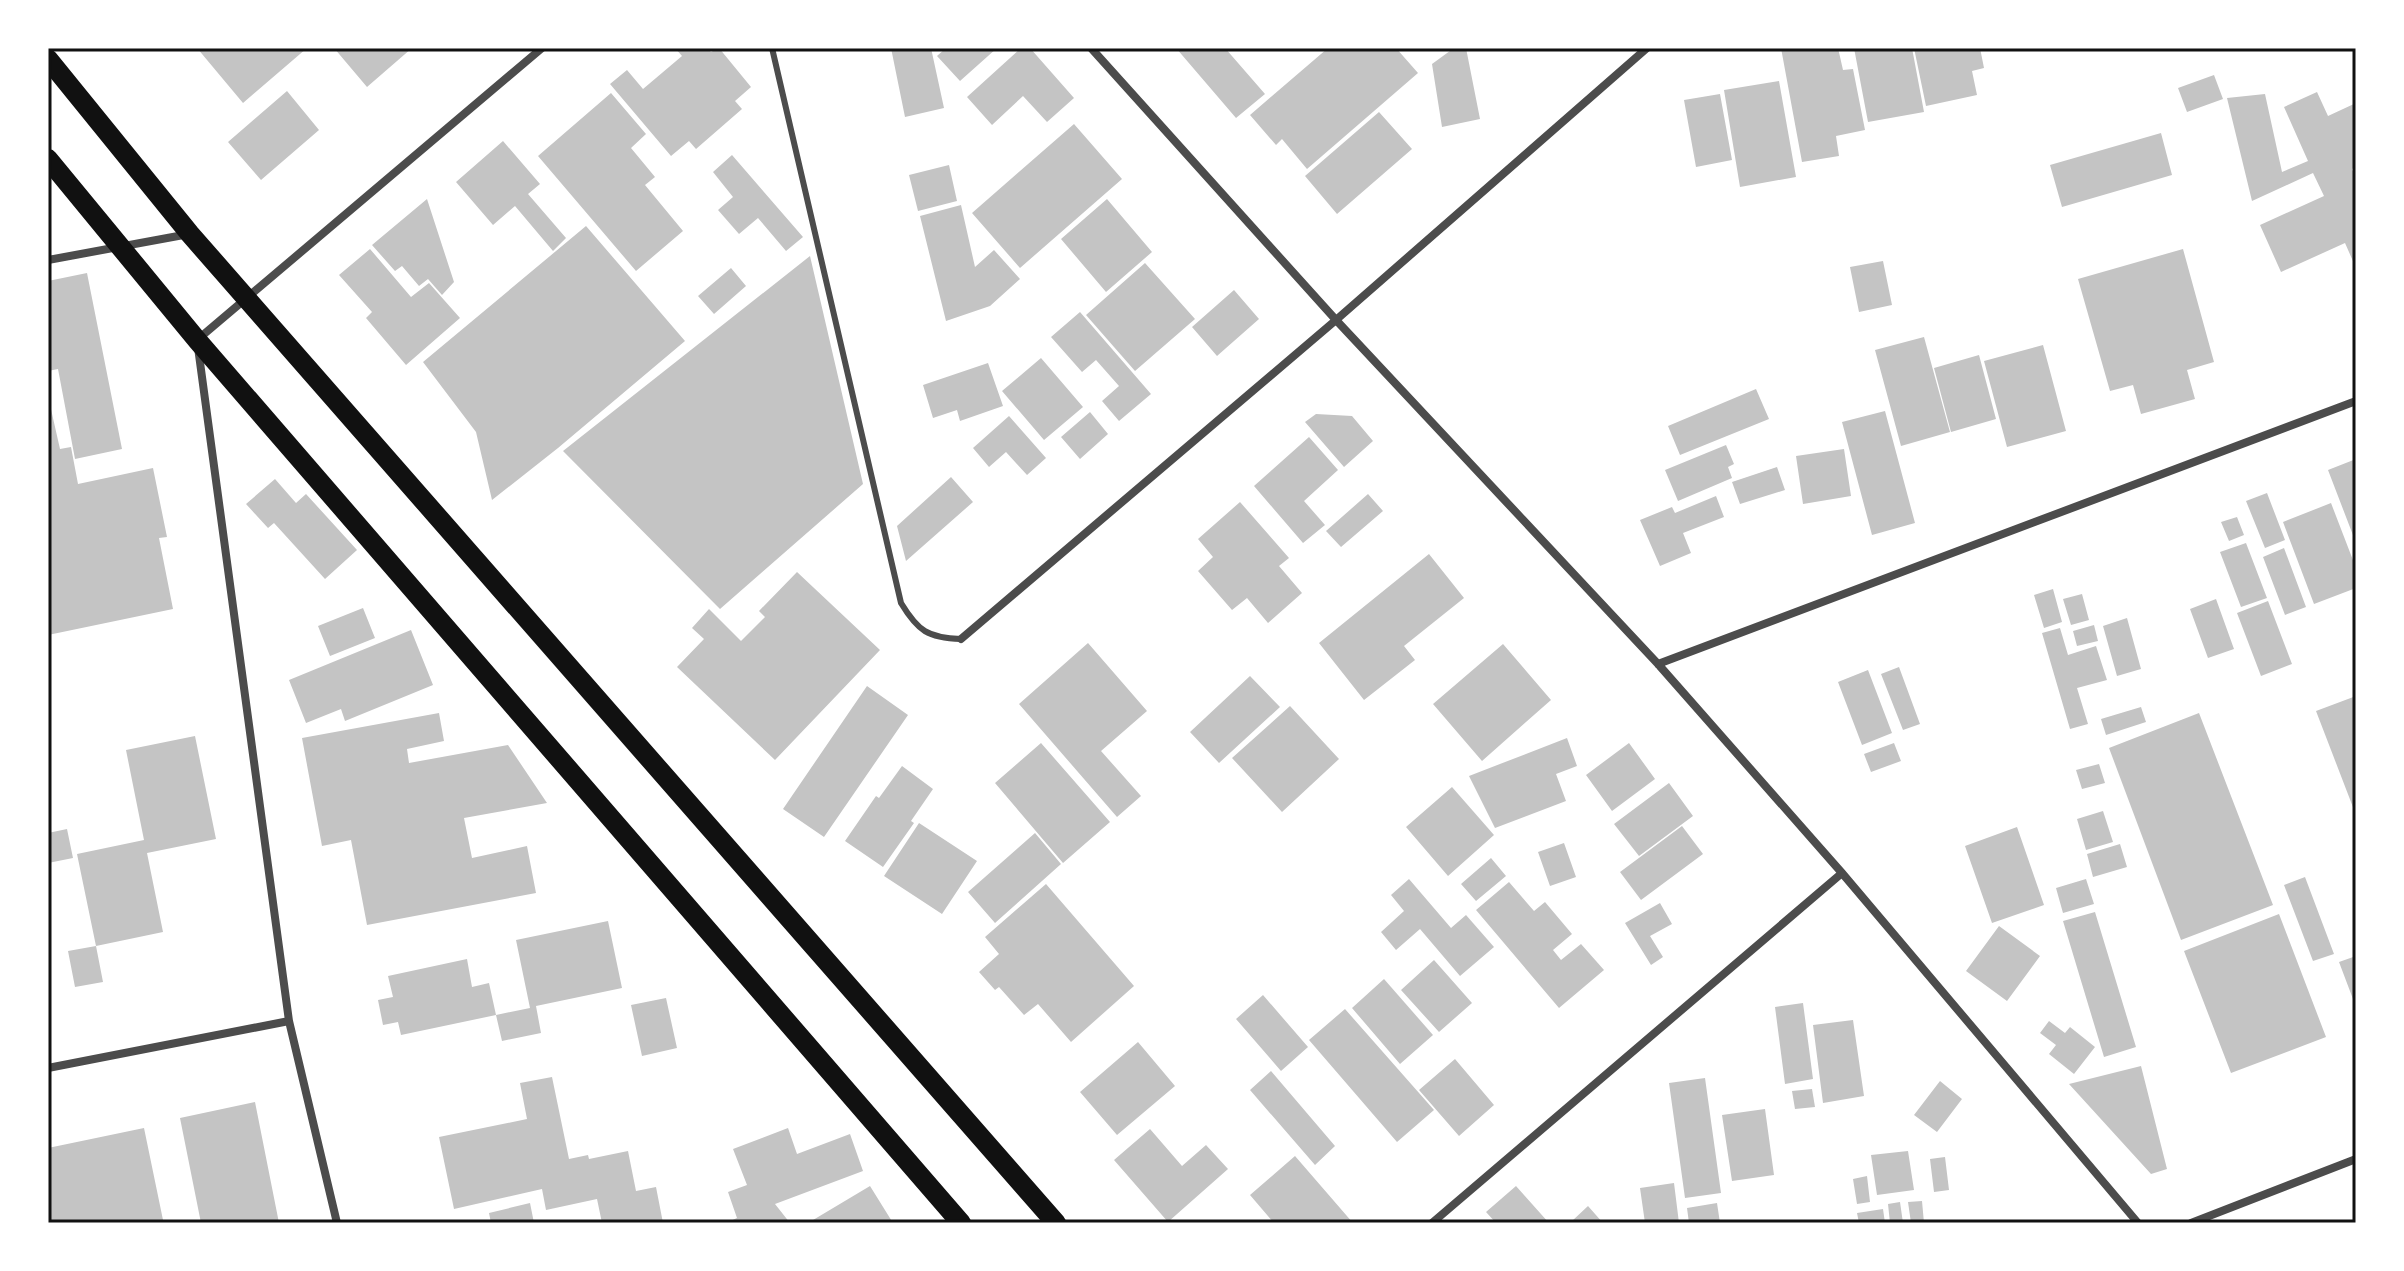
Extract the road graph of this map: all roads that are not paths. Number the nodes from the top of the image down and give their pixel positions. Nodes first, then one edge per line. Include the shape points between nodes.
1 (542, 48) edge
2 (772, 48) edge
3 (1091, 48) edge
4 (1647, 48) edge
5 (48, 59) edge
6 (48, 159) edge
7 (190, 234) junction
8 (119, 247) junction
9 (48, 260) edge
10 (247, 300) junction
11 (1336, 320) junction
12 (197, 340) junction
13 (2356, 401) edge
14 (961, 639) joint
15 (1658, 664) junction
16 (1842, 873) junction
17 (289, 1021) junction
18 (48, 1068) edge
19 (2356, 1159) edge
20 (337, 1223) edge
21 (961, 1223) edge
22 (1056, 1223) edge
23 (1432, 1223) edge
24 (2138, 1223) edge
25 (2191, 1223) edge

1 - 10 street
2 - 14 lane via 901,603 914,624 937,639
3 - 11 street
4 - 11 street
5 - 7 main road
6 - 8 main road
7 - 8 street
7 - 10 main road
8 - 9 street
8 - 12 main road
10 - 12 street
10 - 22 main road
11 - 14 street
11 - 15 street
12 - 17 street
12 - 21 main road
13 - 15 street
15 - 16 street
16 - 23 street
16 - 24 street
17 - 18 street
17 - 20 street
19 - 25 street

